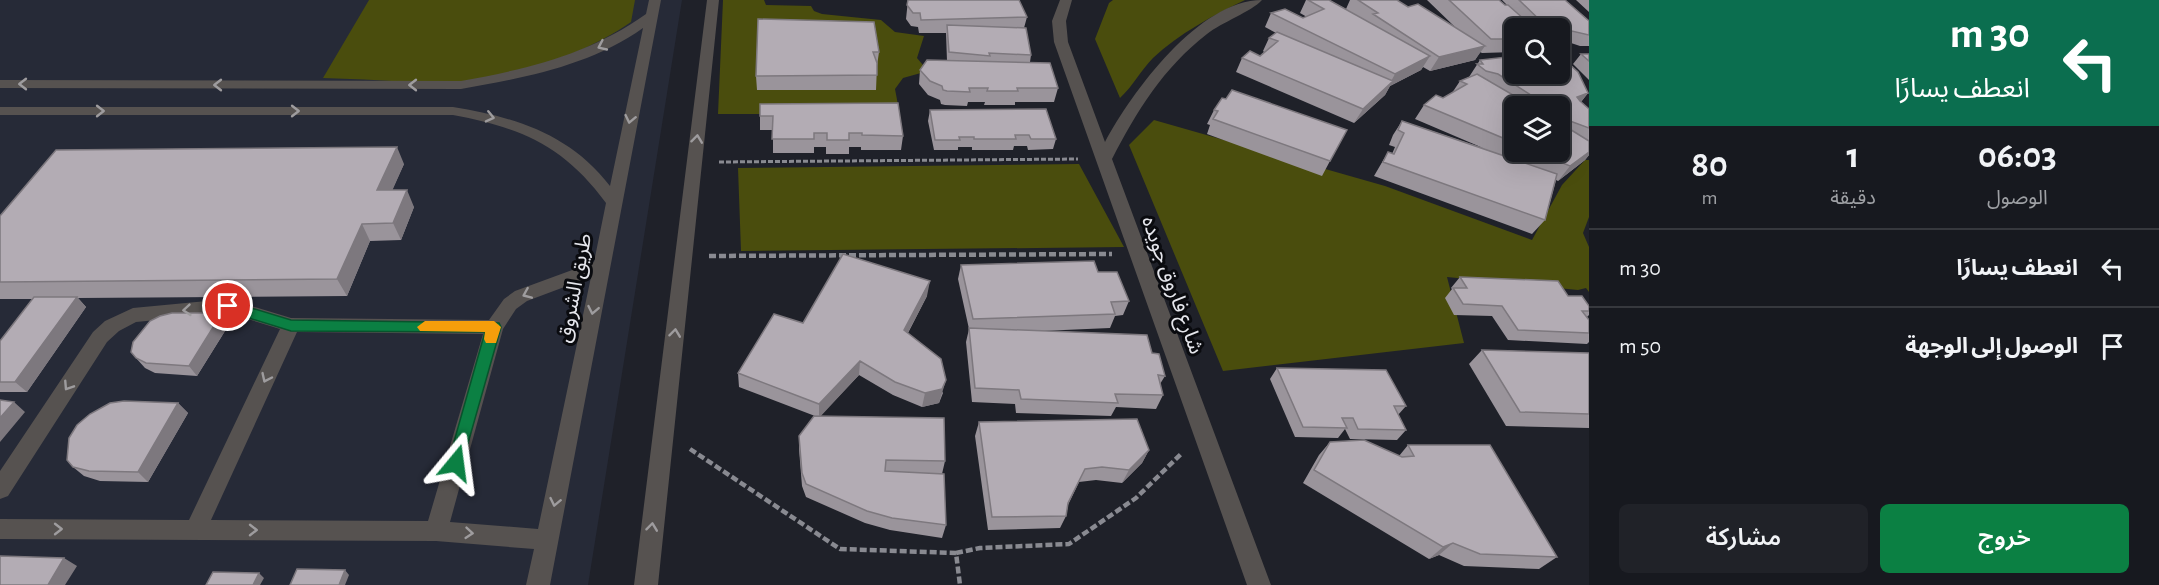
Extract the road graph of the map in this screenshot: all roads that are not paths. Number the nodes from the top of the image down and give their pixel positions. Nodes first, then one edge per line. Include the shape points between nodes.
1 (713, 0) edge
2 (1066, 0) edge
3 (1257, 0) edge
4 (653, 8) edge
5 (0, 84) edge
6 (155, 84) junction
7 (0, 111) edge
8 (134, 111) junction
9 (1104, 159) junction
10 (613, 201) junction
11 (601, 266) junction
12 (291, 326) junction
13 (494, 327) junction
14 (0, 489) edge
15 (0, 529) edge
16 (196, 530) junction
17 (436, 531) junction
18 (547, 540) junction
19 (538, 585) edge
20 (646, 585) edge
21 (1259, 585) edge

20 -> 1 street
2 - 9 street, شارع فاروق جويده via 1060,9 1059,34
3 - 9 street via 1218,20 1170,57 1132,105
4 -> 6 street via 617,39 572,60 519,76 461,85
4 -> 10 street, طريق الشروق
6 -> 5 street
6 - 8 street
7 -> 8 street
8 -> 10 street via 453,111 491,117 522,126 576,157 597,177
9 - 21 street, شارع فاروق جويده
10 - 11 street, طريق الشروق
11 -> 13 street via 521,296 510,304
11 -> 18 street, طريق الشروق
12 - 13 street
12 -> 14 street via 228,306 133,315 112,326 100,337
12 -> 16 street
13 - 17 street
15 -> 16 street
16 -> 17 street
17 -> 18 street
18 - 19 street, طريق الشروق

